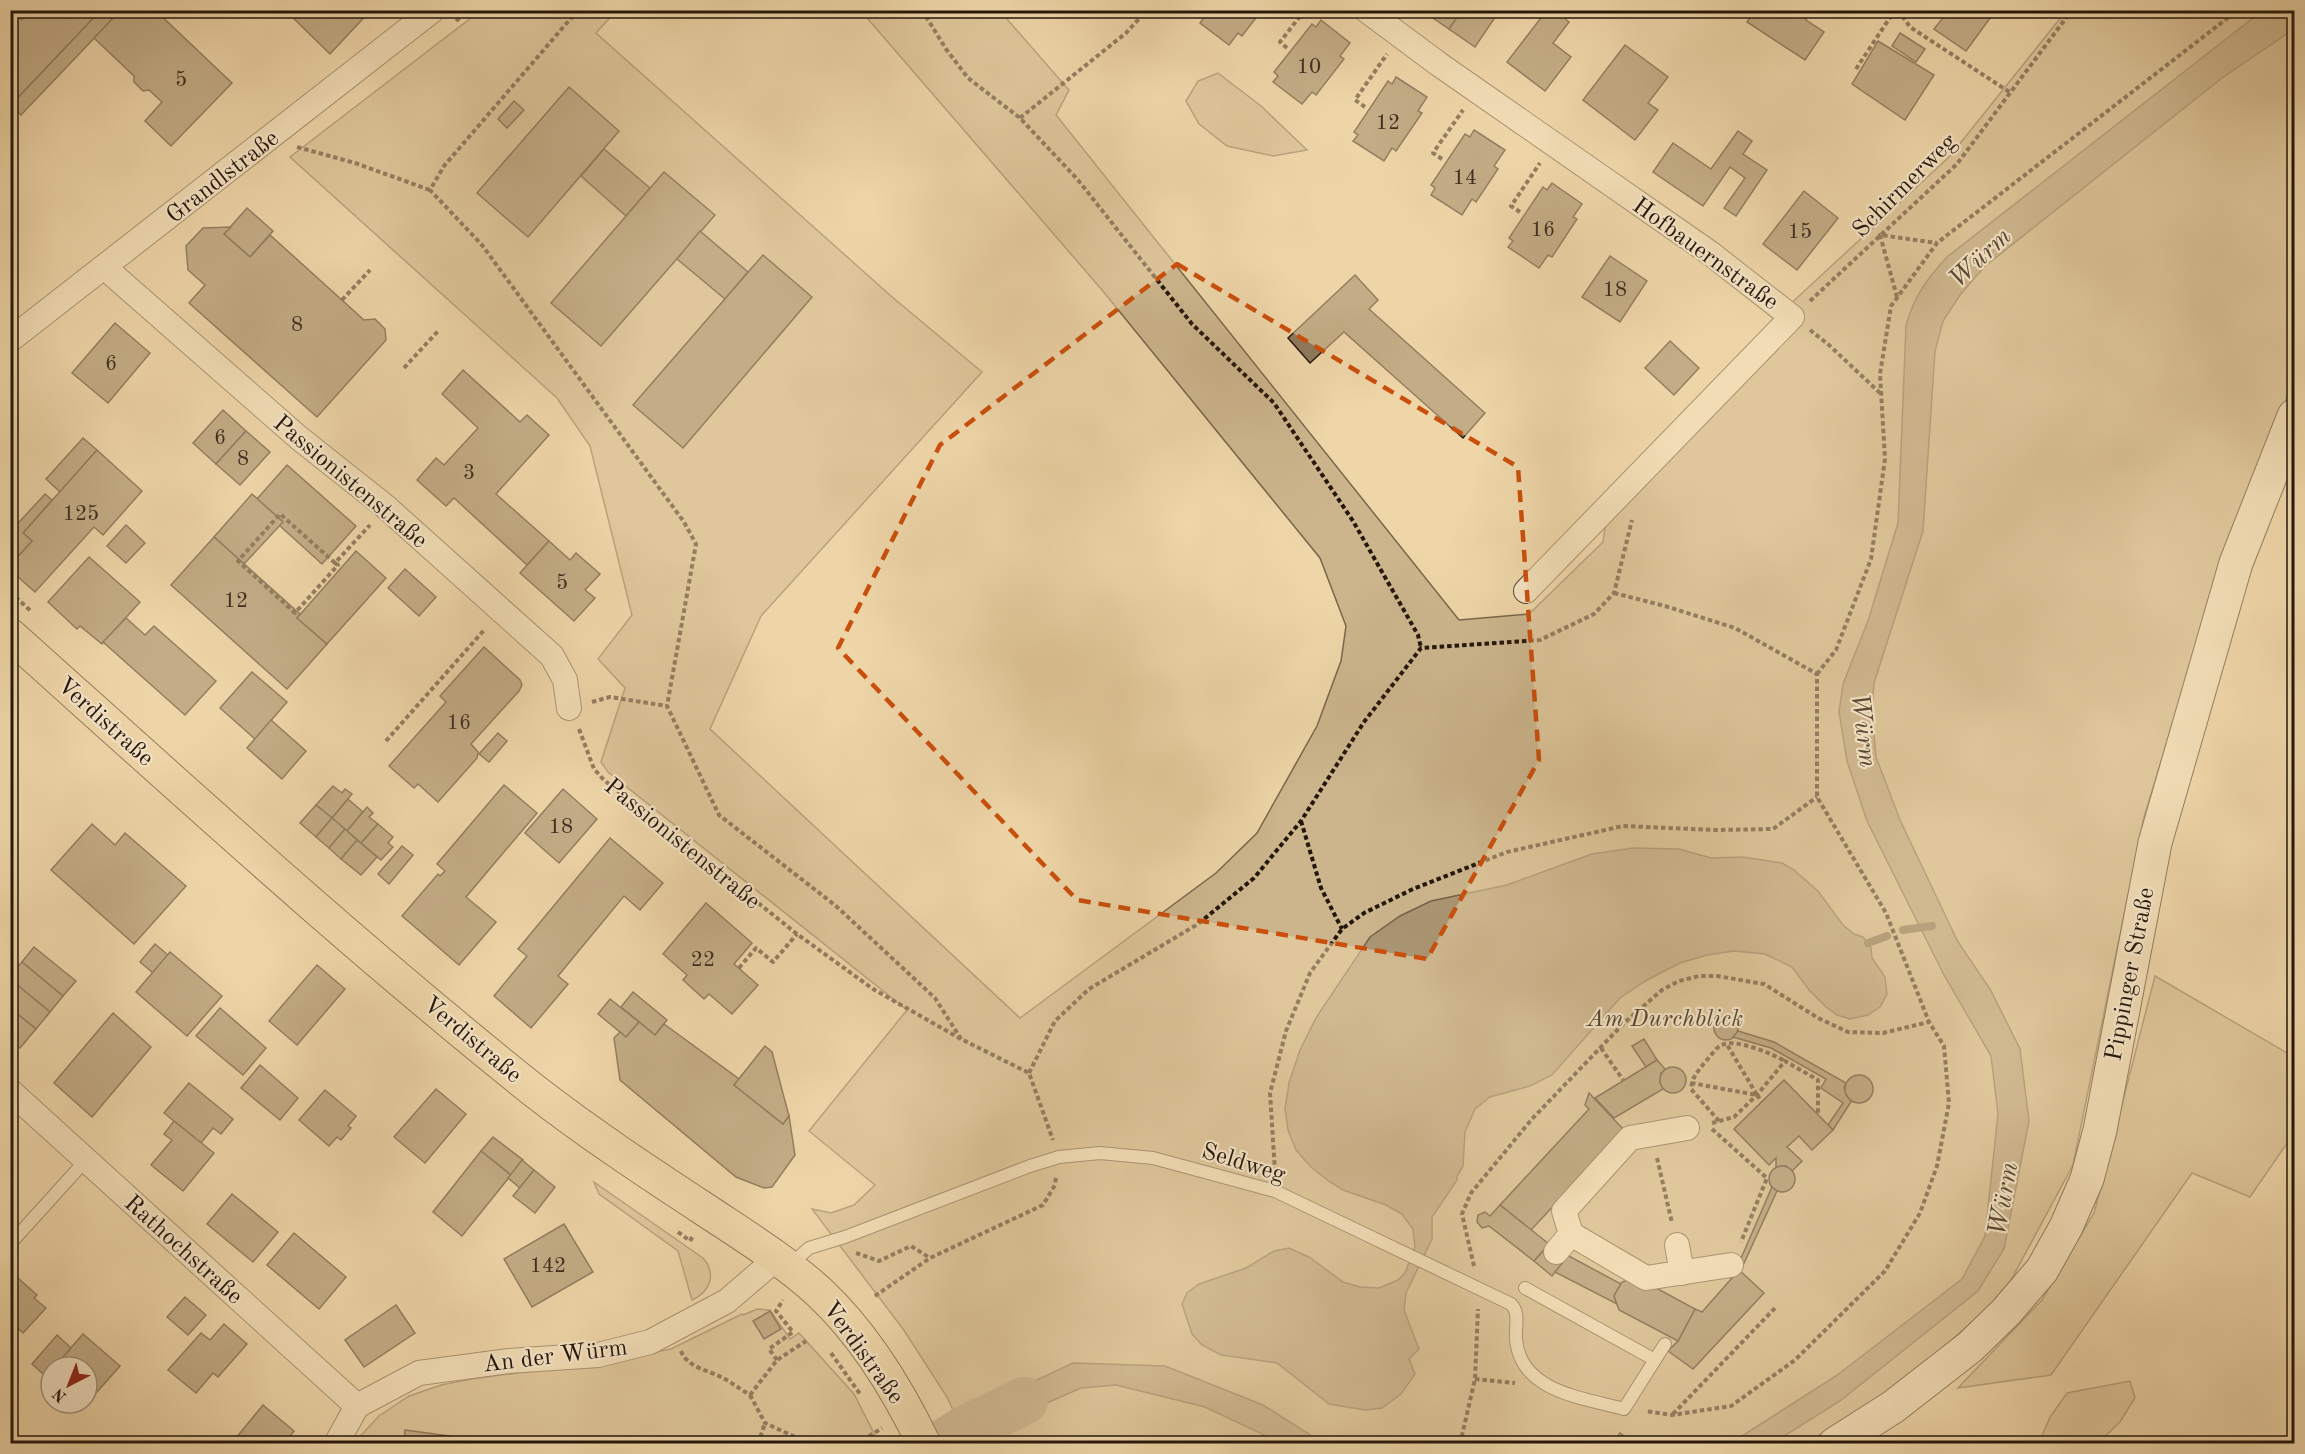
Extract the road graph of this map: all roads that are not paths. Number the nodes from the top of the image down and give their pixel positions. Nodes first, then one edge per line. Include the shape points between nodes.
1 (433, 10) edge
2 (1366, 10) edge
3 (104, 267) junction
4 (10, 340) edge
5 (2295, 416) edge
6 (1526, 591) dead end
7 (10, 635) edge
8 (569, 708) road end
9 (10, 1091) edge
10 (1694, 1130) road end
11 (86, 1160) junction
12 (10, 1244) edge
13 (1677, 1245) road end
14 (783, 1262) junction
15 (1731, 1265) road end
16 (1682, 1273) junction
17 (1525, 1288) dead end
18 (1665, 1344) dead end
19 (1655, 1360) junction
20 (357, 1406) junction
21 (907, 1431) edge
22 (336, 1443) edge
23 (1835, 1443) edge

1 - 3 street, Grandlstraße
2 - 6 street, Hofbauernstraße via 1710,253 1792,317
3 - 4 street, Grandlstraße
3 - 8 street, Passionistenstraße via 299,438 386,507 552,656 565,680
5 - 23 main road, Pippinger Straße via 2236,563 2155,843 2100,1130 2087,1179 2066,1227 2042,1270 1977,1340 1893,1407
7 - 14 main road, Verdistraße via 329,919 533,1089
9 - 11 street, Rathochstraße
10 - 16 street via 1652,1140 1630,1138 1564,1211 1563,1243 1646,1278
11 - 12 lane
11 - 20 street, Rathochstraße
13 - 16 street
14 - 19 lane, Seldweg via 809,1248 1059,1157 1100,1153 1153,1158 1275,1191 1514,1306 1517,1349 1528,1371 1545,1386 1624,1409
14 - 20 street, An der Würm via 727,1301 650,1342 598,1355 419,1373
14 - 21 main road, Verdistraße via 821,1294 854,1331 885,1375
15 - 16 street
17 - 19 lane
18 - 19 lane
20 - 22 street

